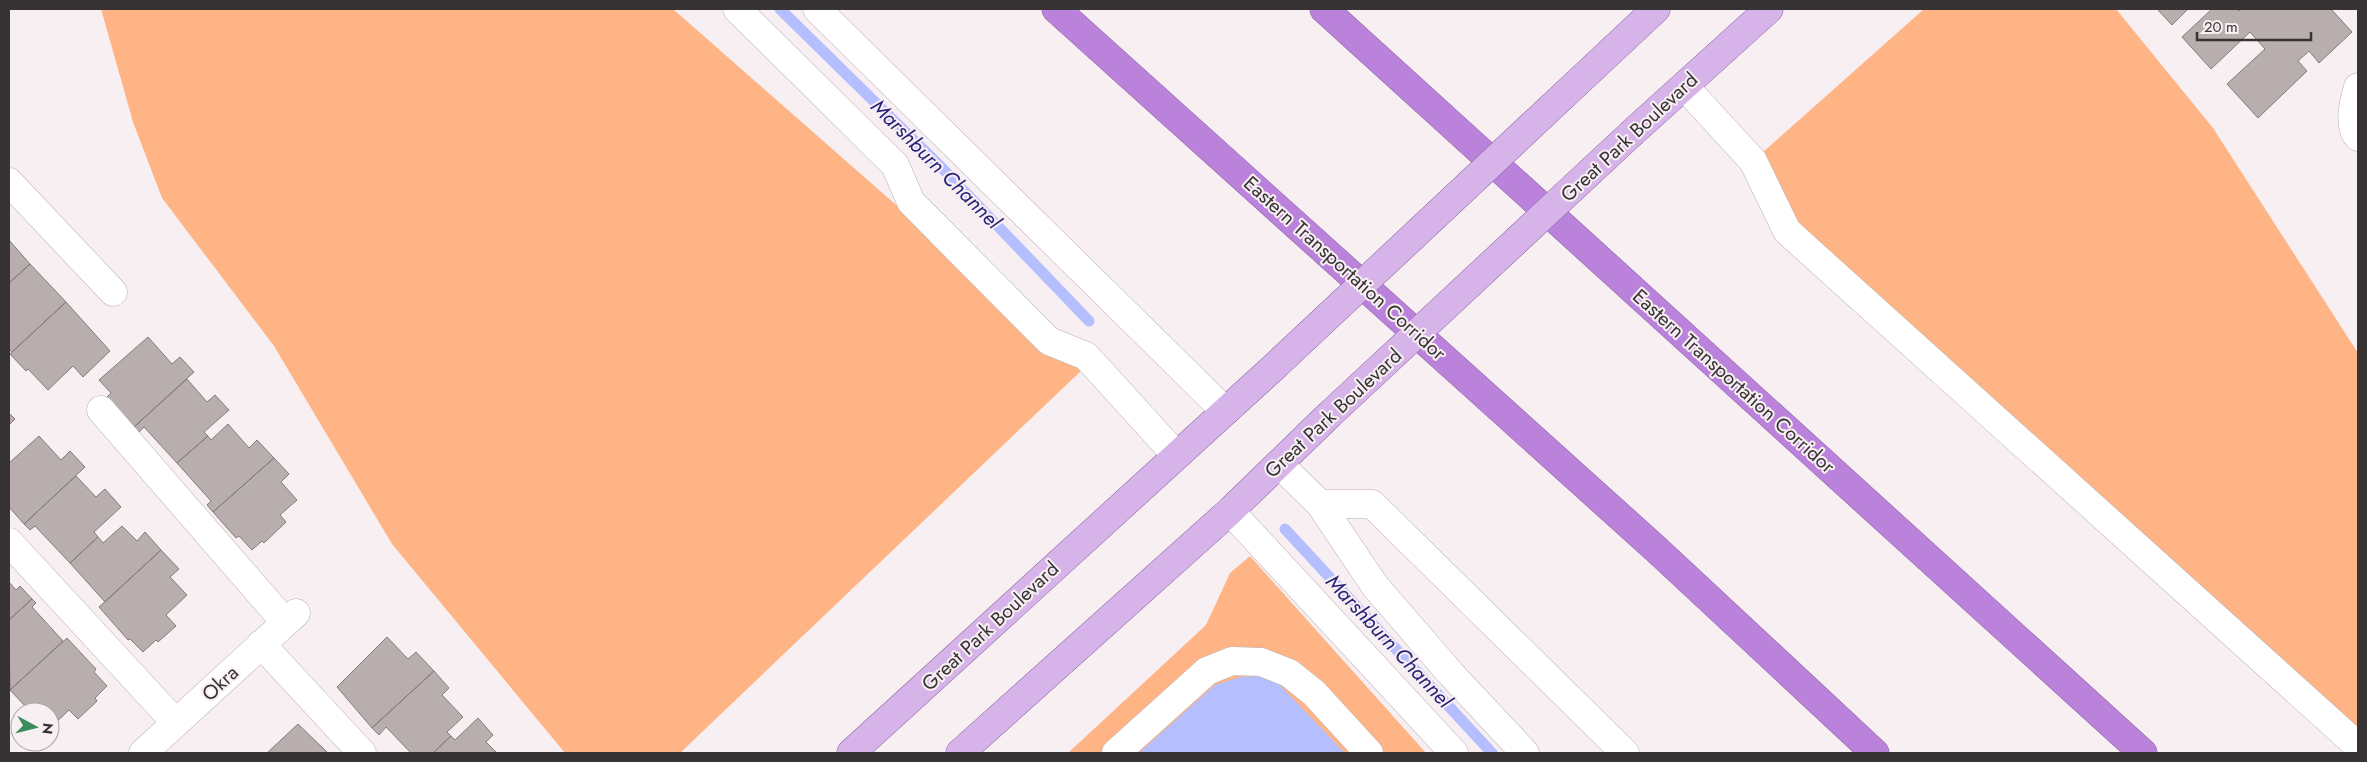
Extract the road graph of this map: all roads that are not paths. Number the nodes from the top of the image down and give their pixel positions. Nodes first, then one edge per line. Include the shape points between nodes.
1 (737, 9) edge
2 (817, 9) edge
3 (1056, 9) edge
4 (1324, 9) edge
5 (1656, 9) edge
6 (1769, 9) edge
7 (1684, 86) junction
8 (2358, 87) edge
9 (2358, 137) edge
10 (9, 182) edge
11 (112, 292) dead end
12 (101, 410) dead end
13 (1225, 411) junction
14 (1176, 455) junction
15 (1279, 464) junction
16 (1320, 504) junction
17 (1230, 510) junction
18 (9, 542) edge
19 (261, 644) junction
20 (176, 723) junction
21 (2358, 746) edge
22 (143, 753) edge
23 (362, 753) edge
24 (851, 753) edge
25 (960, 753) edge
26 (1116, 753) edge
27 (1369, 753) edge
28 (1454, 753) edge
29 (1526, 753) edge
30 (1625, 753) edge
31 (1875, 753) edge
32 (2143, 753) edge

1 - 14 street via 895,165 911,202 1049,341 1086,356
2 - 13 street
3 - 31 highway, Eastern Transportation Corridor via 1649,543
4 - 32 highway, Eastern Transportation Corridor
5 - 13 main road, Great Park Boulevard, bridge
6 - 7 main road, Great Park Boulevard
7 - 15 main road, Great Park Boulevard, bridge
7 - 21 street via 1753,161 1787,231
8 - 9 street via 2352,108
10 - 11 street
12 - 19 street, Okra via 291,617
13 - 14 main road, Great Park Boulevard
14 - 24 main road, Great Park Boulevard
15 - 16 street
15 - 17 main road, Great Park Boulevard
16 - 29 street via 1375,586 1451,674
16 - 30 street via 1372,504
17 - 25 main road, Great Park Boulevard
17 - 28 street
18 - 20 street
19 - 20 street, Okra
19 - 23 street
20 - 22 street, Okra
26 - 27 street via 1207,671 1232,661 1262,662 1289,673 1314,693

